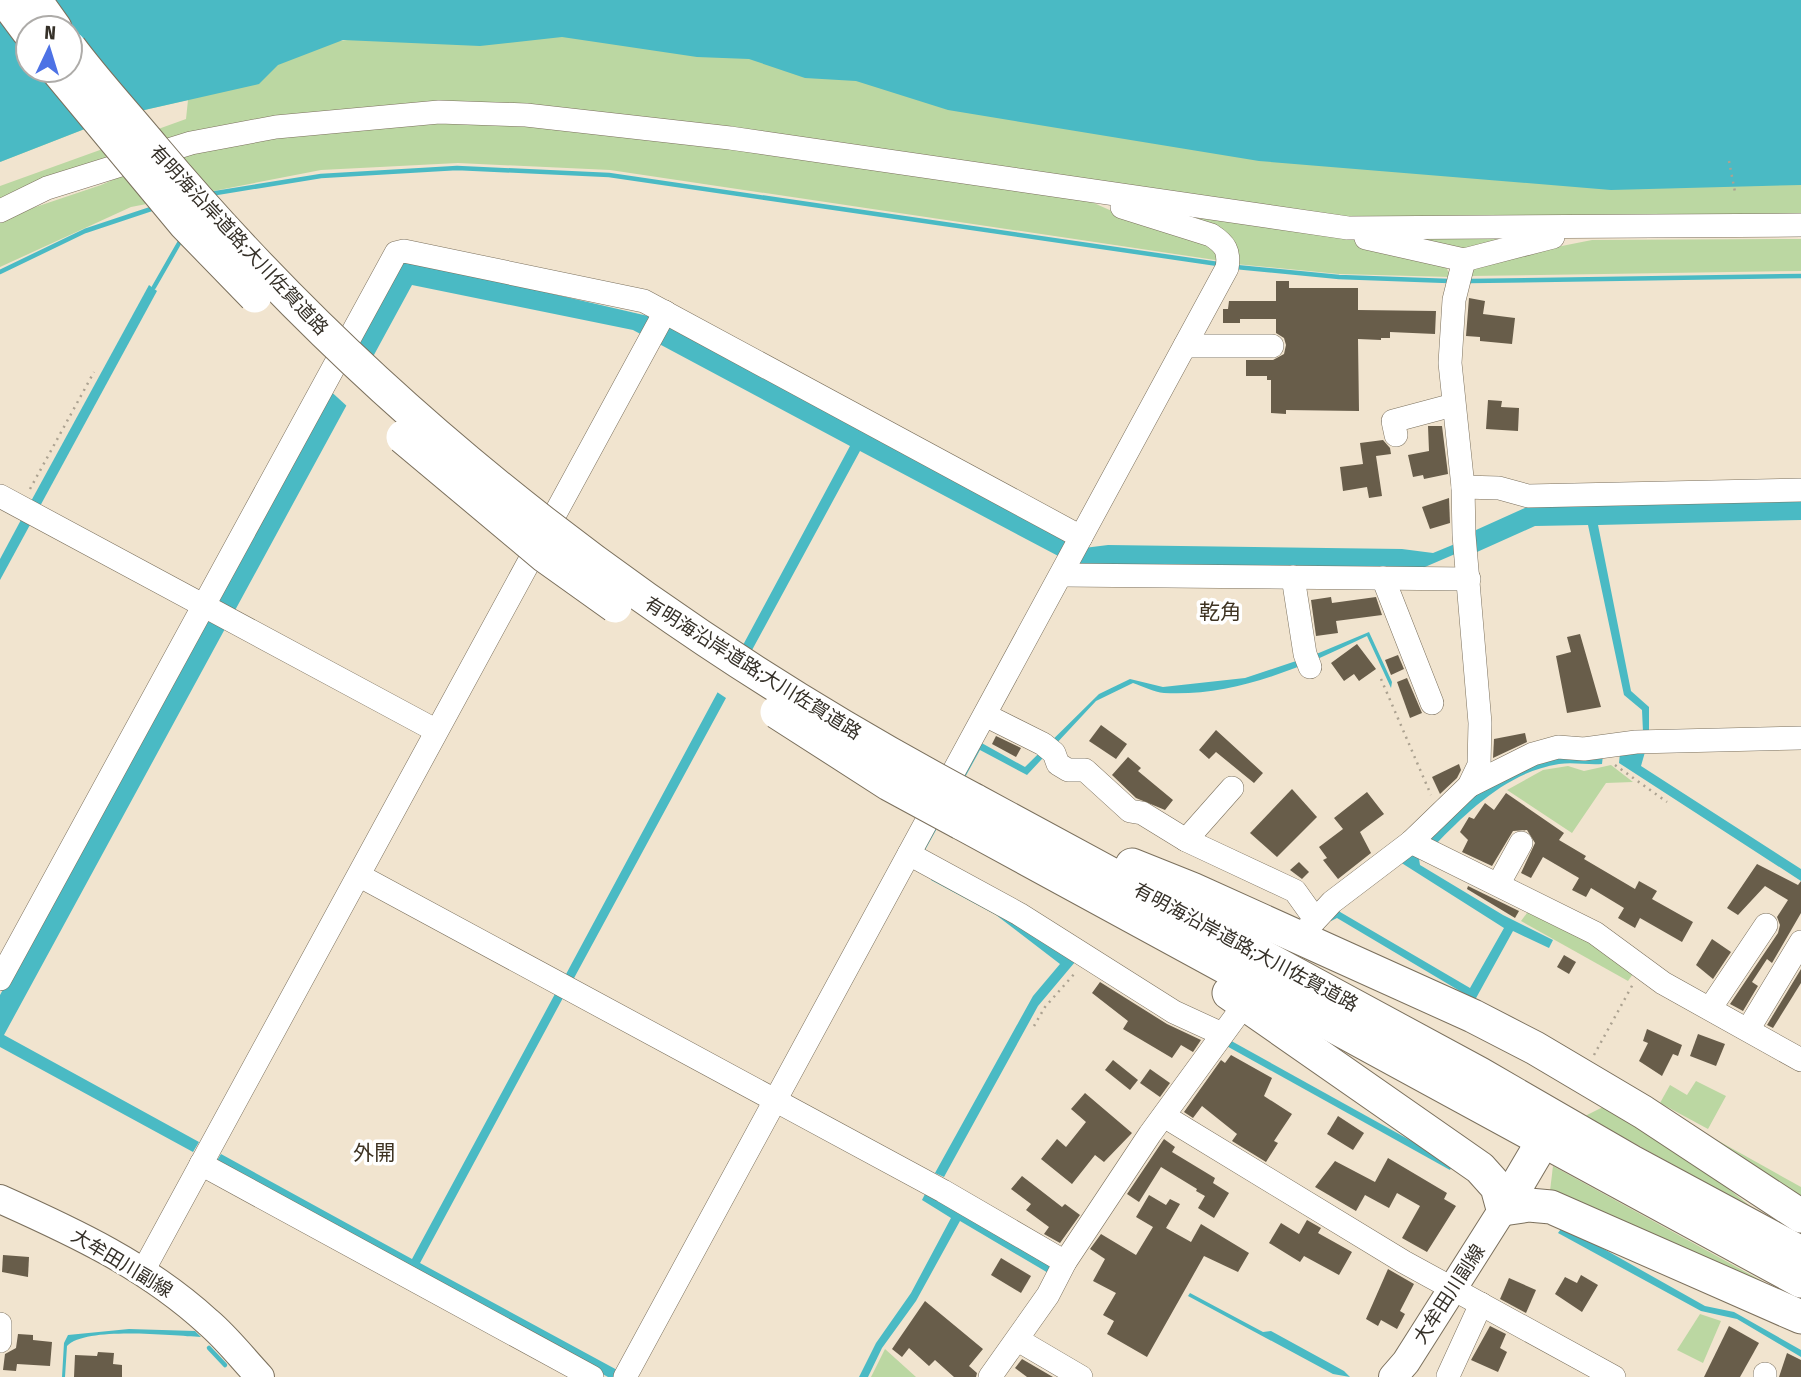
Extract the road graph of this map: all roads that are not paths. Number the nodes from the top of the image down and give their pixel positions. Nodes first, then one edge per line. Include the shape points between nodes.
1 (84, 65) edge
2 (69, 84) edge
3 (1111, 195) junction
4 (0, 211) edge
5 (1801, 225) edge
6 (1348, 228) junction
7 (1585, 228) junction
8 (1464, 260) junction
9 (664, 312) junction
10 (1185, 346) junction
11 (1272, 346) dead end
12 (1453, 405) junction
13 (1395, 435) dead end
14 (1463, 487) junction
15 (1801, 490) edge
16 (10, 502) edge
17 (1080, 539) junction
18 (1466, 557) junction
19 (1064, 570) junction
20 (1293, 578) junction
21 (1383, 578) junction
22 (201, 605) junction
23 (1308, 661) dead end
24 (1432, 703) dead end
25 (985, 715) junction
26 (435, 730) junction
27 (1801, 738) edge
28 (1469, 786) junction
29 (1232, 788) dead end
30 (967, 812) junction
31 (1002, 831) junction
32 (1186, 840) junction
33 (1410, 842) junction
34 (1521, 843) dead end
35 (909, 853) junction
36 (360, 876) junction
37 (1499, 883) junction
38 (1766, 925) dead end
39 (1801, 942) edge
40 (0, 979) edge
41 (1711, 1007) junction
42 (1239, 1012) dead end
43 (1749, 1028) junction
44 (1222, 1034) junction
45 (1801, 1060) edge
46 (1586, 1068) junction
47 (777, 1100) junction
48 (1164, 1116) junction
49 (1552, 1132) junction
50 (201, 1164) junction
51 (0, 1199) edge
52 (1503, 1209) junction
53 (1801, 1216) edge
54 (1801, 1253) edge
55 (1065, 1262) junction
56 (143, 1271) junction
57 (1801, 1281) edge
58 (1453, 1289) junction
59 (1481, 1304) junction
60 (1801, 1317) edge
61 (0, 1324) edge
62 (1018, 1340) junction
63 (0, 1341) edge
64 (633, 1374) edge
65 (1448, 1376) edge
66 (260, 1377) edge
67 (592, 1377) edge
68 (990, 1377) edge
69 (1081, 1377) edge
70 (1393, 1377) edge
71 (1614, 1377) edge

1 - 30 highway, 有明海沿岸道路;大川佐賀道路, bridge via 205,210 289,300 379,387 465,460 659,610
2 - 30 highway, 有明海沿岸道路;大川佐賀道路, bridge via 194,233 370,409 545,556 646,628 889,784
3 - 4 street via 615,124 439,112 313,122 191,143 47,188
3 - 6 street
3 - 10 street via 1125,209 1211,235 1223,243 1229,256 1227,268
5 - 7 street
6 - 7 street
6 - 8 street via 1360,236
7 - 8 street
8 - 12 street via 1454,300
9 - 17 street
9 - 22 street via 644,301 396,253
9 - 26 street
10 - 11 street
10 - 17 street
12 - 13 street via 1393,421
12 - 14 street
14 - 15 street via 1499,488 1528,496
14 - 18 street
16 - 22 street
17 - 19 street
18 - 21 street
18 - 28 street via 1481,750
19 - 20 street
19 - 25 street
20 - 21 street
20 - 23 street
21 - 24 street
22 - 26 street
22 - 40 street
25 - 32 street via 1049,748 1058,764 1068,770 1085,770 1130,811 1142,813
25 - 35 street
26 - 36 street
27 - 28 street via 1558,747 1533,754
28 - 33 street
29 - 32 street
30 - 31 highway, 有明海沿岸道路;大川佐賀道路
31 - 46 highway via 1192,889
31 - 49 highway, 有明海沿岸道路;大川佐賀道路
31 - 52 highway via 1480,1168 1497,1187
32 - 33 street via 1295,891 1311,924
33 - 37 street
34 - 37 street
35 - 44 street via 1019,914 1174,1012
35 - 47 street
36 - 47 street
36 - 50 street
37 - 41 street via 1595,933 1641,969
38 - 41 street
39 - 43 street
41 - 43 street
42 - 44 street
43 - 45 street
44 - 48 street
46 - 49 highway
46 - 53 highway via 1643,1112
47 - 55 street
47 - 64 street
48 - 55 street
48 - 58 street
49 - 52 highway
49 - 54 highway
49 - 57 highway
50 - 56 street
50 - 67 street
51 - 56 main road, 大牟田川副線 via 78,1234
52 - 58 main road, 大牟田川副線
52 - 60 highway via 1551,1208
55 - 62 street
56 - 66 main road, 大牟田川副線 via 210,1323
58 - 59 street
58 - 70 main road, 大牟田川副線
59 - 65 street
59 - 71 street
61 - 63 street
62 - 68 street
62 - 69 street

